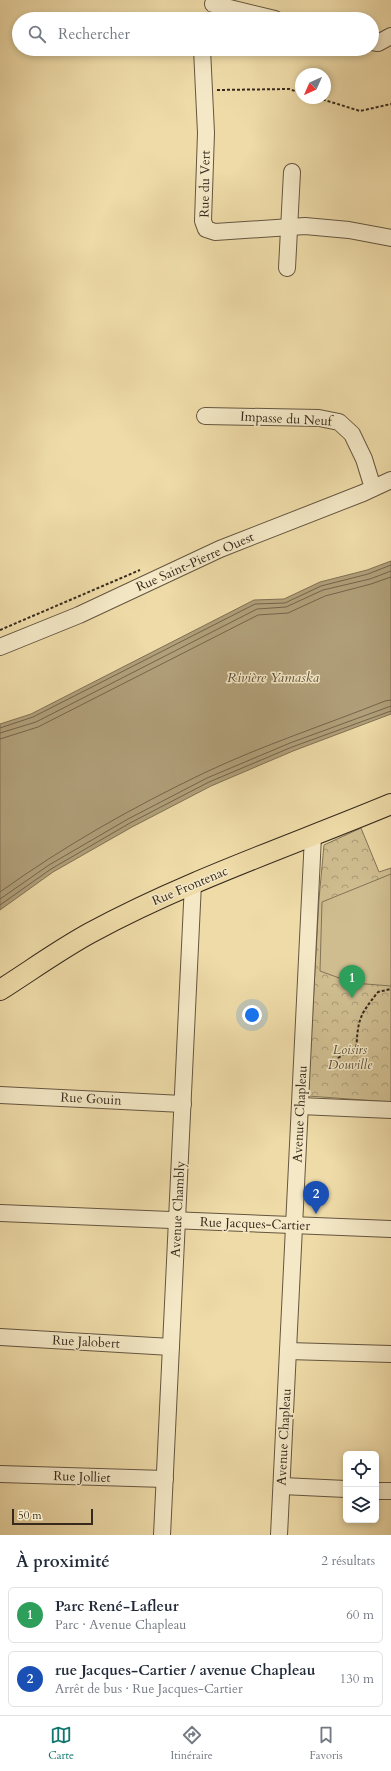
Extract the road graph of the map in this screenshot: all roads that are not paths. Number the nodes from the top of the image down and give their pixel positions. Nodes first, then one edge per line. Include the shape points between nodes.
1 (212, 8) edge
2 (235, 12) edge
3 (391, 36) edge
4 (379, 42) edge
5 (203, 56) edge
6 (292, 172) dead end
7 (289, 227) junction
8 (391, 238) edge
9 (287, 268) dead end
10 (205, 416) dead end
11 (391, 480) edge
12 (374, 488) junction
13 (0, 648) edge
14 (391, 804) edge
15 (313, 836) junction
16 (193, 883) junction
17 (0, 990) edge
18 (0, 1095) edge
19 (183, 1104) junction
20 (300, 1106) junction
21 (391, 1110) edge
22 (0, 1214) edge
23 (177, 1221) junction
24 (294, 1225) junction
25 (391, 1229) edge
26 (0, 1337) edge
27 (171, 1347) junction
28 (288, 1351) junction
29 (391, 1354) edge
30 (0, 1474) edge
31 (165, 1479) junction
32 (282, 1486) junction
33 (343, 1489) edge
34 (379, 1491) edge
35 (391, 1491) edge
36 (162, 1535) edge
37 (279, 1535) edge

1 - 2 street
3 - 4 street
5 - 7 street, Rue du Vert via 206,133 203,221 206,229 215,232
6 - 7 street
7 - 8 street, Rue du Vert via 349,230
7 - 9 street
10 - 12 street, Impasse du Neuf via 319,418 339,422 352,434
11 - 12 street, Rue Saint-Pierre Ouest
12 - 13 street, Rue Saint-Pierre Ouest via 220,549 79,615
14 - 15 main road, Rue Frontenac
15 - 16 main road, Rue Frontenac
15 - 20 street, Avenue Chapleau
16 - 17 main road, Rue Frontenac via 89,933
16 - 19 street, Avenue Chambly
18 - 19 street, Rue Gouin
19 - 23 street, Avenue Chambly
20 - 21 street
20 - 24 street, Avenue Chapleau
22 - 23 street, Rue Jacques-Cartier
23 - 24 street, Rue Jacques-Cartier
23 - 27 street, Avenue Chambly
24 - 25 street, Rue Jacques-Cartier
24 - 28 street, Avenue Chapleau
26 - 27 street, Rue Jalobert
27 - 31 street, Avenue Chambly
28 - 29 street
28 - 32 street, Avenue Chapleau
30 - 31 street, Rue Jolliet
31 - 36 street, Avenue Chambly
32 - 33 street
32 - 37 street, Avenue Chapleau
34 - 35 street

